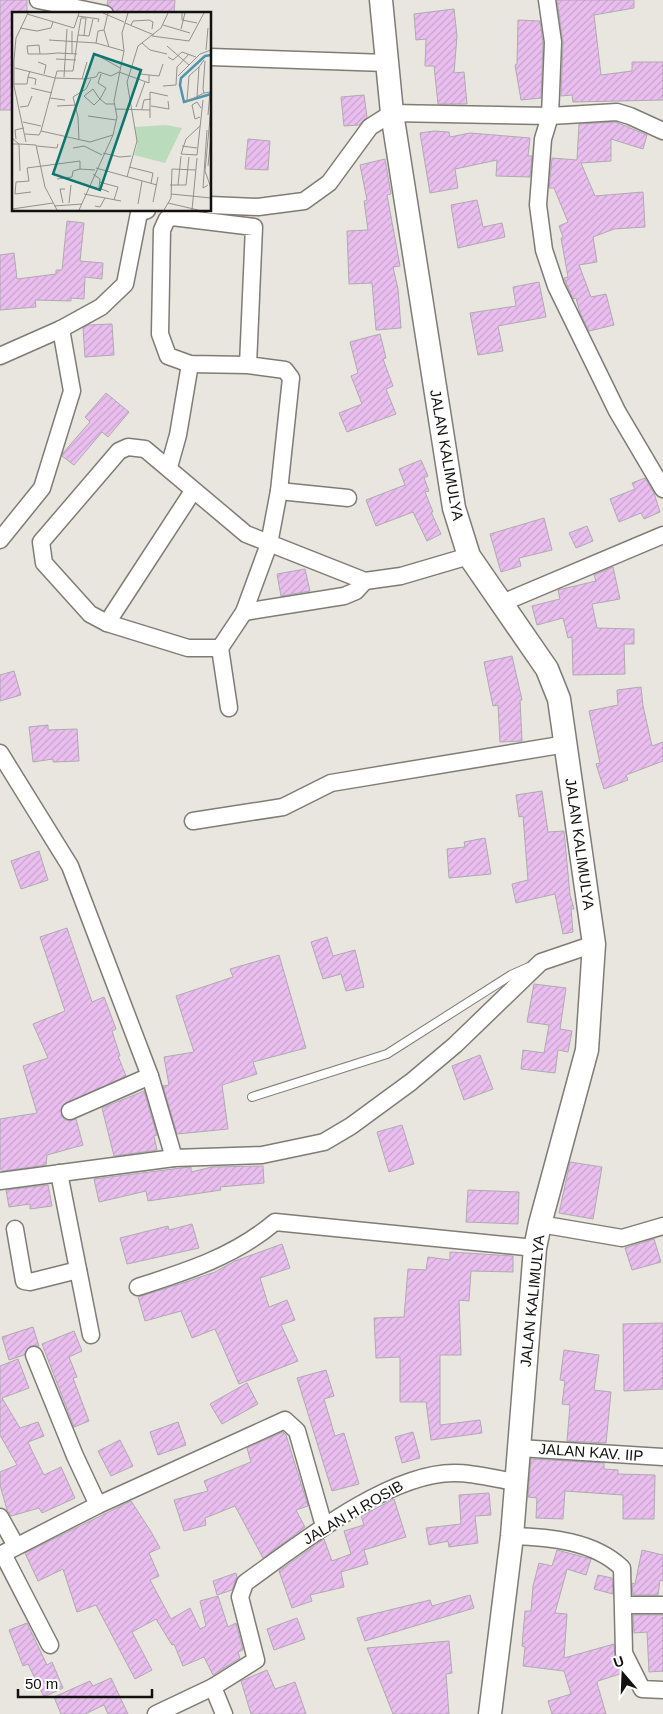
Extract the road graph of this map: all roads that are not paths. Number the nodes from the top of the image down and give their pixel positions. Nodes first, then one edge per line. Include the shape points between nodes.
1 (38, 0) edge
2 (381, 0) edge
3 (547, 0) edge
4 (95, 12) edge
5 (211, 56) edge
6 (386, 64) junction
7 (392, 113) junction
8 (550, 116) junction
9 (663, 131) edge
10 (211, 205) edge
11 (141, 211) edge
12 (61, 329) junction
13 (0, 356) edge
14 (190, 364) junction
15 (248, 364) junction
16 (169, 467) junction
17 (663, 489) edge
18 (193, 491) junction
19 (279, 491) junction
20 (348, 498) dead end
21 (663, 535) edge
22 (0, 540) edge
23 (269, 544) junction
24 (469, 556) junction
25 (365, 581) junction
26 (502, 603) junction
27 (244, 612) junction
28 (107, 623) junction
29 (220, 648) junction
30 (229, 708) dead end
31 (566, 744) junction
32 (0, 754) edge
33 (193, 821) dead end
34 (594, 944) junction
35 (541, 962) junction
36 (150, 1076) junction
37 (252, 1097) dead end
38 (70, 1111) dead end
39 (174, 1158) junction
40 (59, 1173) junction
41 (0, 1181) edge
42 (540, 1224) junction
43 (663, 1226) edge
44 (15, 1229) dead end
45 (535, 1248) junction
46 (78, 1270) junction
47 (138, 1288) dead end
48 (90, 1335) dead end
49 (34, 1355) dead end
50 (519, 1448) junction
51 (663, 1457) edge
52 (515, 1482) junction
53 (98, 1505) junction
54 (0, 1516) edge
55 (324, 1526) junction
56 (512, 1536) junction
57 (6, 1552) edge
58 (624, 1605) junction
59 (663, 1605) edge
60 (50, 1645) dead end
61 (213, 1687) junction
62 (663, 1690) edge
63 (156, 1714) edge
64 (224, 1714) edge
65 (490, 1714) edge

1 - 4 street
2 - 6 street, JALAN KALIMULYA
3 - 8 street via 553,42
5 - 6 street
6 - 7 street, JALAN KALIMULYA
7 - 8 street
7 - 10 street via 370,127 330,183 304,201 258,207
7 - 24 street, JALAN KALIMULYA via 454,508
8 - 9 street via 616,112
8 - 17 street via 543,139 538,205 544,250 556,286 617,411
11 - 12 street via 125,284 101,307
12 - 13 street
12 - 22 street via 72,391 42,488
14 - 15 street
14 - 15 street via 168,356 160,334 162,230 167,219 172,217 254,226
14 - 16 street
15 - 19 street via 285,370 291,378
16 - 18 street
16 - 28 street via 145,449 128,447 119,451 41,542 44,563 54,576 90,614
18 - 23 street via 246,534
18 - 28 street
19 - 20 street
19 - 23 street
21 - 26 street
23 - 25 street
23 - 27 street
24 - 25 street via 401,576
24 - 26 street, JALAN KALIMULYA
25 - 27 street via 356,591 344,596
26 - 31 street, JALAN KALIMULYA via 547,670 559,699
27 - 29 street
28 - 29 street via 188,648
29 - 30 street
31 - 33 street via 331,783 282,807
31 - 34 street, JALAN KALIMULYA
32 - 36 street via 70,866
34 - 35 street
34 - 42 street, JALAN KALIMULYA via 587,1050
35 - 37 lane via 511,975 387,1054
35 - 39 street via 448,1051 374,1109 324,1142 262,1155
36 - 38 street
36 - 39 street
39 - 40 street
40 - 41 street
40 - 46 street
42 - 43 street via 622,1238
42 - 45 street, JALAN KALIMULYA
44 - 46 street via 24,1281
45 - 47 street via 275,1222 255,1240 227,1255
45 - 50 street, JALAN KALIMULYA
46 - 48 street
49 - 53 street
50 - 51 street, JALAN KAV. IIP
50 - 52 street, JALAN KALIMULYA
52 - 55 street, JALAN H.ROSIB via 454,1473 409,1480
52 - 56 street, JALAN KALIMULYA
53 - 55 street via 286,1420 297,1431
53 - 57 street
54 - 57 street
55 - 61 street, JALAN H.ROSIB via 245,1583 240,1598 256,1660
56 - 58 street via 571,1541 614,1560 622,1568
56 - 65 street, JALAN KALIMULYA
57 - 60 street
58 - 59 street
58 - 62 street via 624,1653 642,1689
61 - 63 street, JALAN H.ROSIB
61 - 64 street

